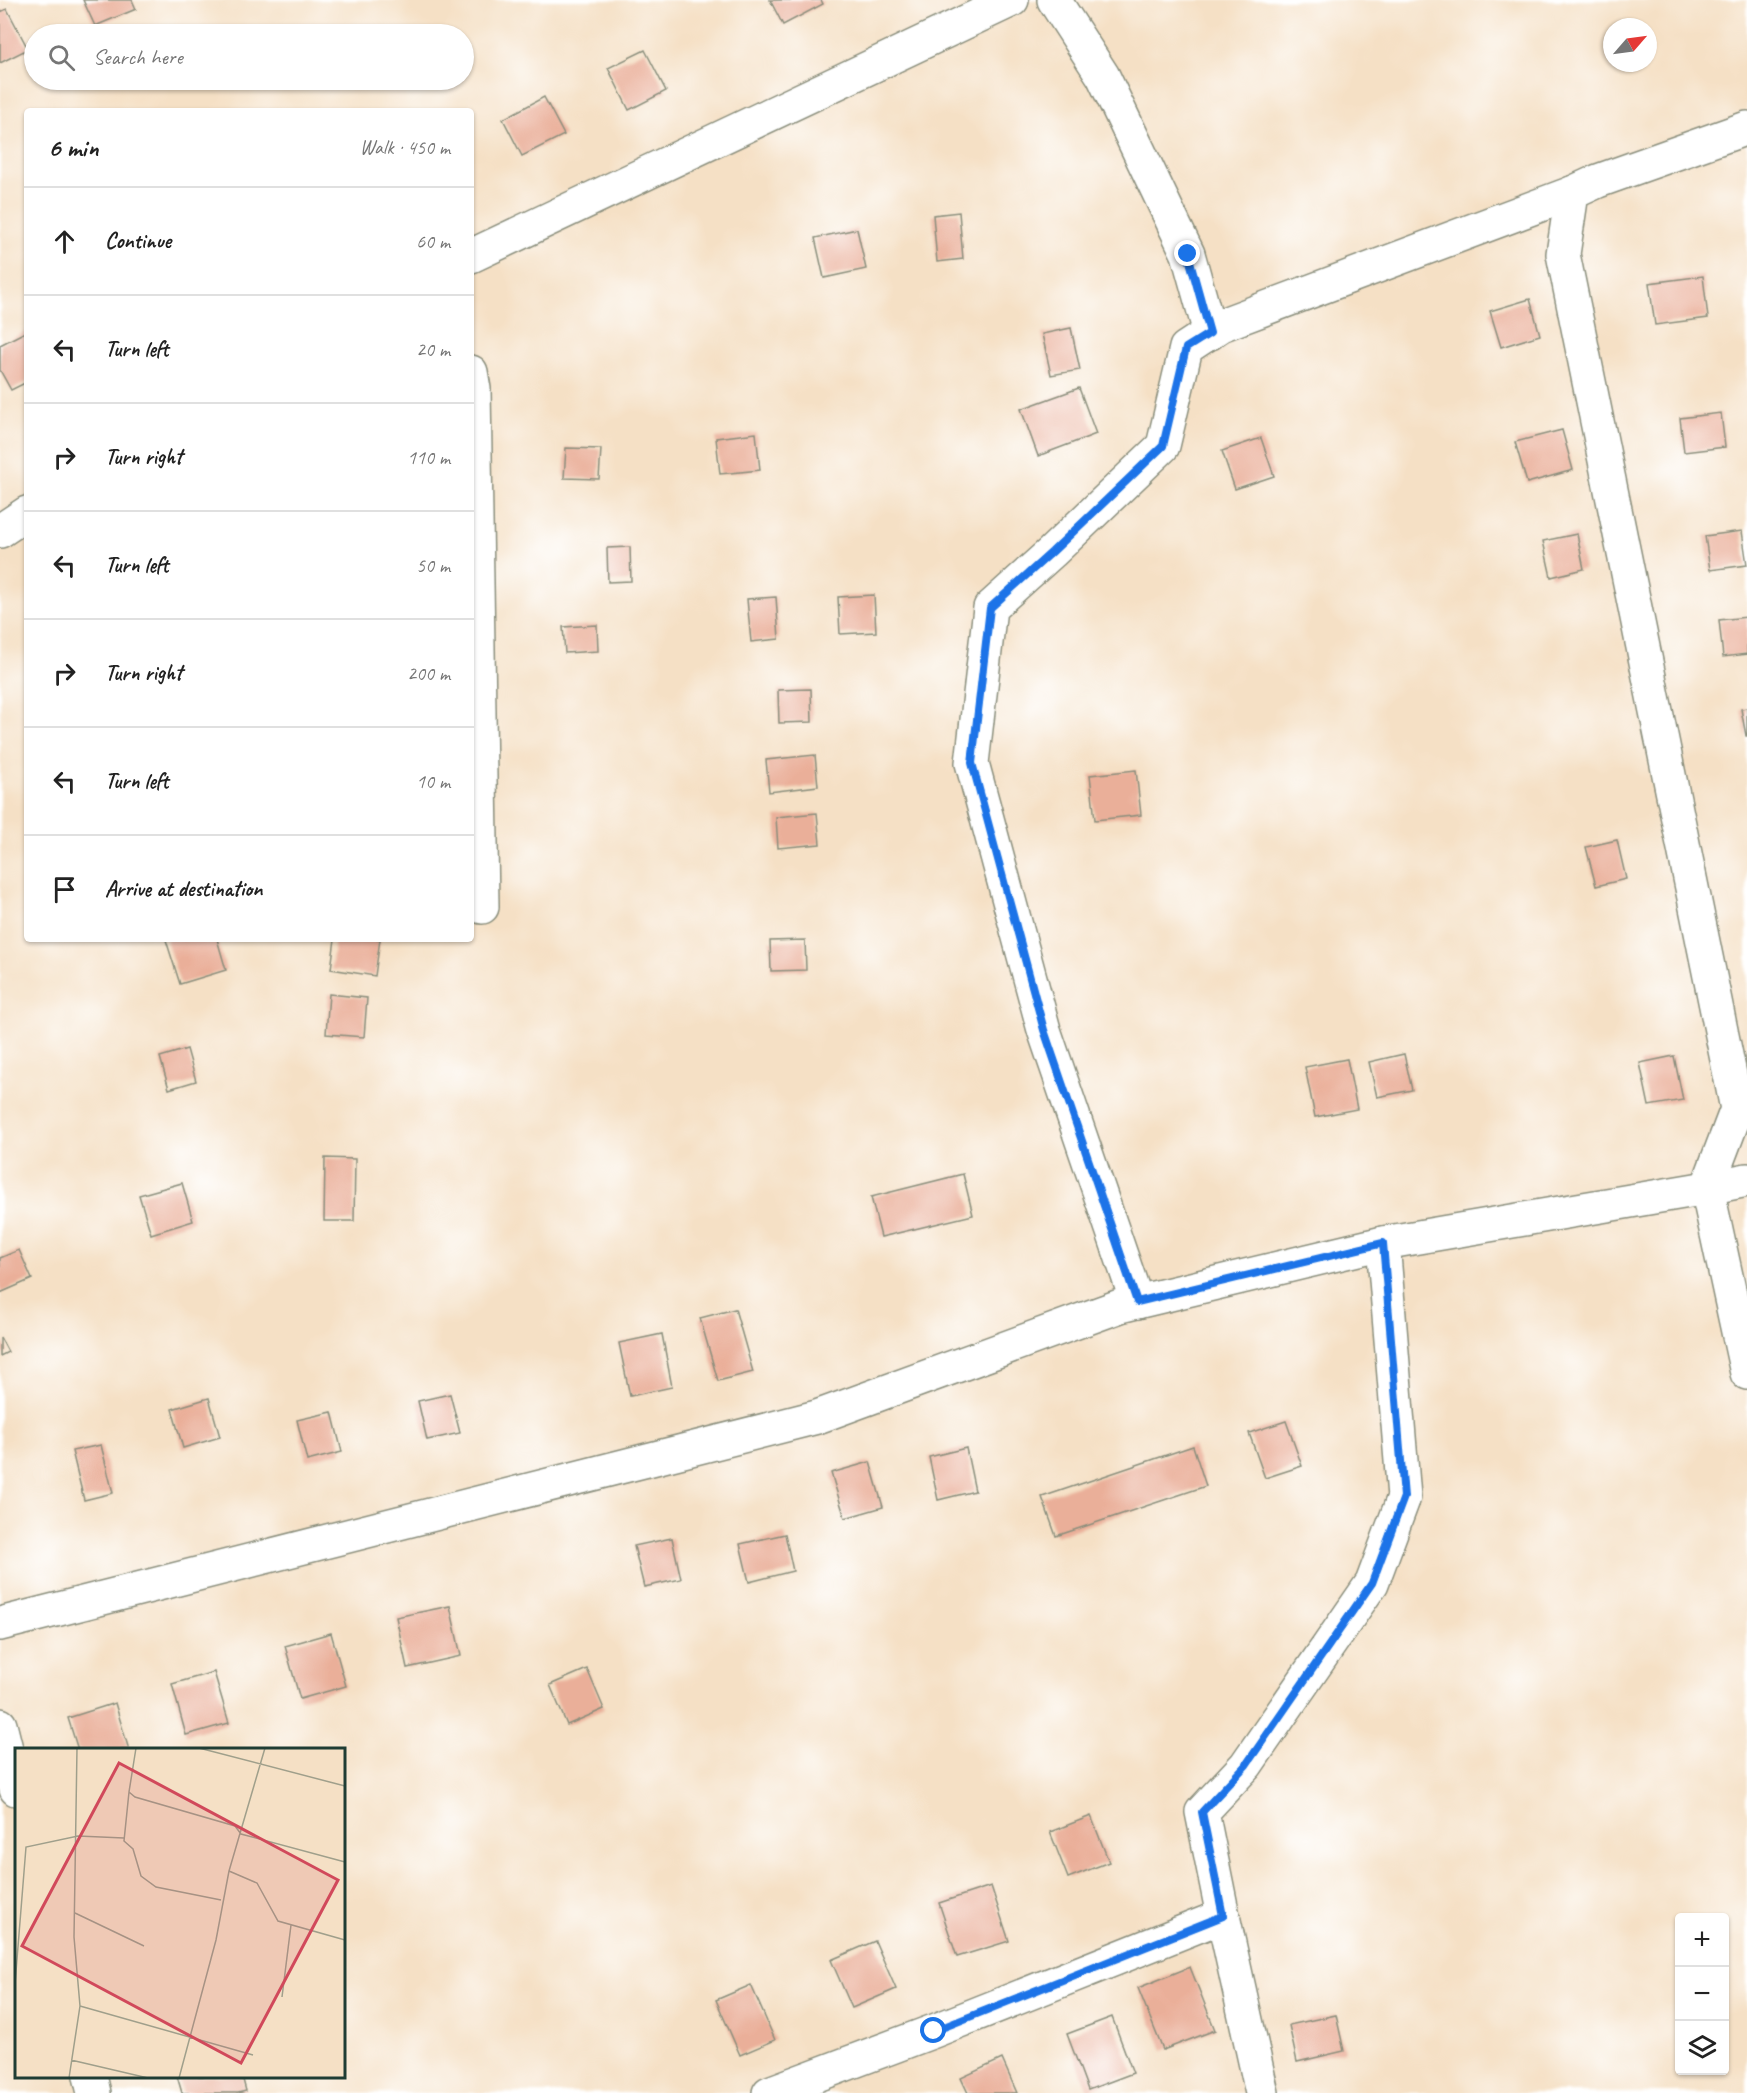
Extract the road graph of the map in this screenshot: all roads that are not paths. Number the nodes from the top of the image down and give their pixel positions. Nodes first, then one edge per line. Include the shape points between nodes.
1 (1012, 0) edge
2 (1054, 0) edge
3 (1747, 128) edge
4 (1572, 193) junction
5 (474, 255) edge
6 (1210, 333) junction
7 (474, 389) edge
8 (24, 515) edge
9 (0, 531) edge
10 (482, 907) dead end
11 (1747, 1180) edge
12 (1707, 1188) junction
13 (1383, 1243) junction
14 (1137, 1302) junction
15 (1747, 1373) edge
16 (0, 1624) edge
17 (0, 1725) edge
18 (15, 1785) edge
19 (1223, 1916) junction
20 (90, 2078) edge
21 (94, 2093) edge
22 (769, 2093) edge
23 (1262, 2093) edge

1 - 5 street
2 - 6 street via 1102,76 1188,254
3 - 4 street
4 - 6 street via 1221,325
4 - 12 street via 1563,254 1737,1109
6 - 14 street via 1186,348 1163,446 990,608 972,763 1044,1030
7 - 10 street
8 - 9 street
11 - 12 street
12 - 13 street
12 - 15 street
13 - 14 street
13 - 19 street via 1404,1497 1372,1583 1246,1765 1202,1812
14 - 16 street via 816,1417
17 - 18 street
19 - 22 street
19 - 23 street
20 - 21 street

